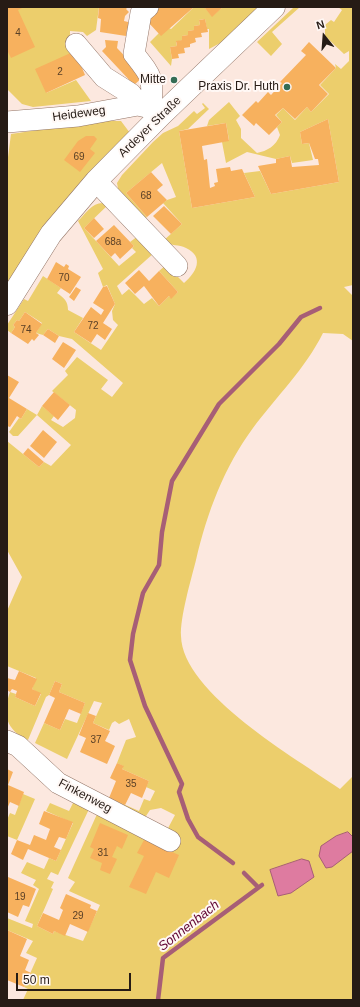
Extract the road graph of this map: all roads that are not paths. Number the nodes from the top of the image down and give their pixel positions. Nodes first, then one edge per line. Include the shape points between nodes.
1 (148, 7) edge
2 (274, 7) edge
3 (76, 44) dead end
4 (150, 109) junction
5 (7, 122) edge
6 (96, 181) junction
7 (177, 266) dead end
8 (7, 304) edge
9 (7, 741) edge
10 (170, 841) dead end

1 - 4 street via 141,13 134,54 150,74
2 - 4 main road, Ardeyer Straße
3 - 4 street via 104,77
4 - 5 street, Heideweg
4 - 6 main road, Ardeyer Straße
6 - 7 street
6 - 8 main road, Ardeyer Straße via 51,234
9 - 10 street, Finkenweg via 18,746 58,783

